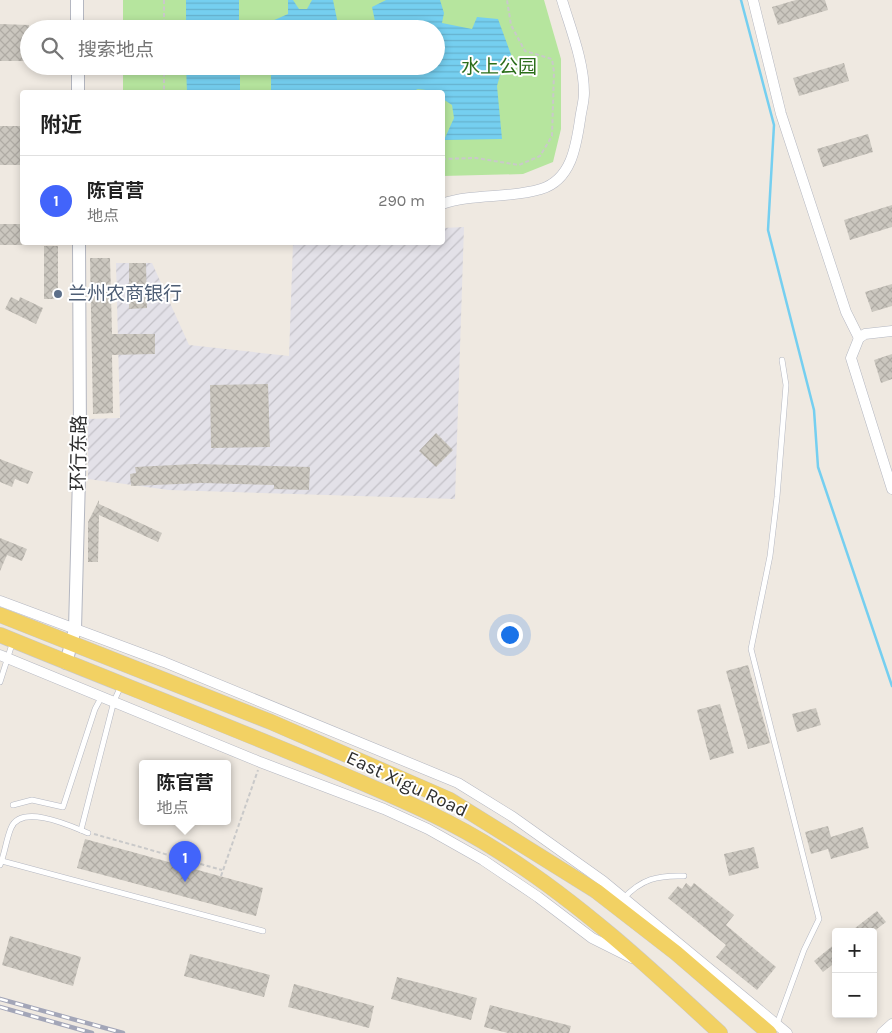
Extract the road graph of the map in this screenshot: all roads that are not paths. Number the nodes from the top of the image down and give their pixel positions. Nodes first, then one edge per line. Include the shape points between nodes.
1 (77, 0) edge
2 (562, 0) edge
3 (754, 0) edge
4 (78, 20) edge
5 (78, 75) edge
6 (78, 90) edge
7 (445, 203) edge
8 (79, 245) edge
9 (892, 331) edge
10 (859, 338) junction
11 (782, 360) dead end
12 (892, 489) edge
13 (0, 601) edge
14 (0, 615) edge
15 (75, 629) junction
16 (7, 638) edge
17 (72, 645) junction
18 (4, 656) edge
19 (66, 663) junction
20 (60, 679) junction
21 (0, 682) edge
22 (122, 684) junction
23 (102, 696) junction
24 (114, 701) junction
25 (13, 805) dead end
26 (81, 830) junction
27 (88, 833) road end
28 (508, 835) junction
29 (498, 851) junction
30 (1, 863) edge
31 (684, 876) dead end
32 (620, 903) junction
33 (263, 931) dead end
34 (649, 967) junction
35 (892, 1024) edge
36 (773, 1029) edge
37 (720, 1033) edge
38 (787, 1033) edge
39 (882, 1033) edge

1 - 4 street
2 - 7 street via 578,50 584,93 575,150 569,166 558,179 527,193 459,198
3 - 10 street via 782,114 846,312
5 - 6 street
8 - 15 street, 环行东路 via 80,440
9 - 10 street via 865,334
10 - 12 street via 851,358
11 - 36 lane via 786,385 770,556 751,649 819,919
13 - 15 street
14 - 17 main road, East Xigu Road
15 - 17 street, 环行东路
15 - 32 street via 164,662 458,783 551,843
16 - 18 lane
16 - 19 main road, East Xigu Road
17 - 19 street, 环行东路
17 - 28 main road, East Xigu Road via 289,730 450,800
18 - 20 street
18 - 21 lane
19 - 20 street
19 - 22 main road, East Xigu Road
20 - 23 street
22 - 24 lane
22 - 29 main road, East Xigu Road via 270,743 442,818
23 - 24 street
23 - 25 lane via 63,807 32,800
24 - 26 lane
24 - 34 street via 428,829 530,891 592,938
26 - 27 lane
26 - 30 lane via 38,816 22,817 11,826
28 - 29 lane
28 - 32 main road, East Xigu Road
29 - 34 main road, East Xigu Road via 581,911
30 - 33 lane
31 - 32 lane via 650,878 633,888
32 - 36 main road, East Xigu Road via 676,953
34 - 37 main road, East Xigu Road
35 - 39 street
36 - 38 street

